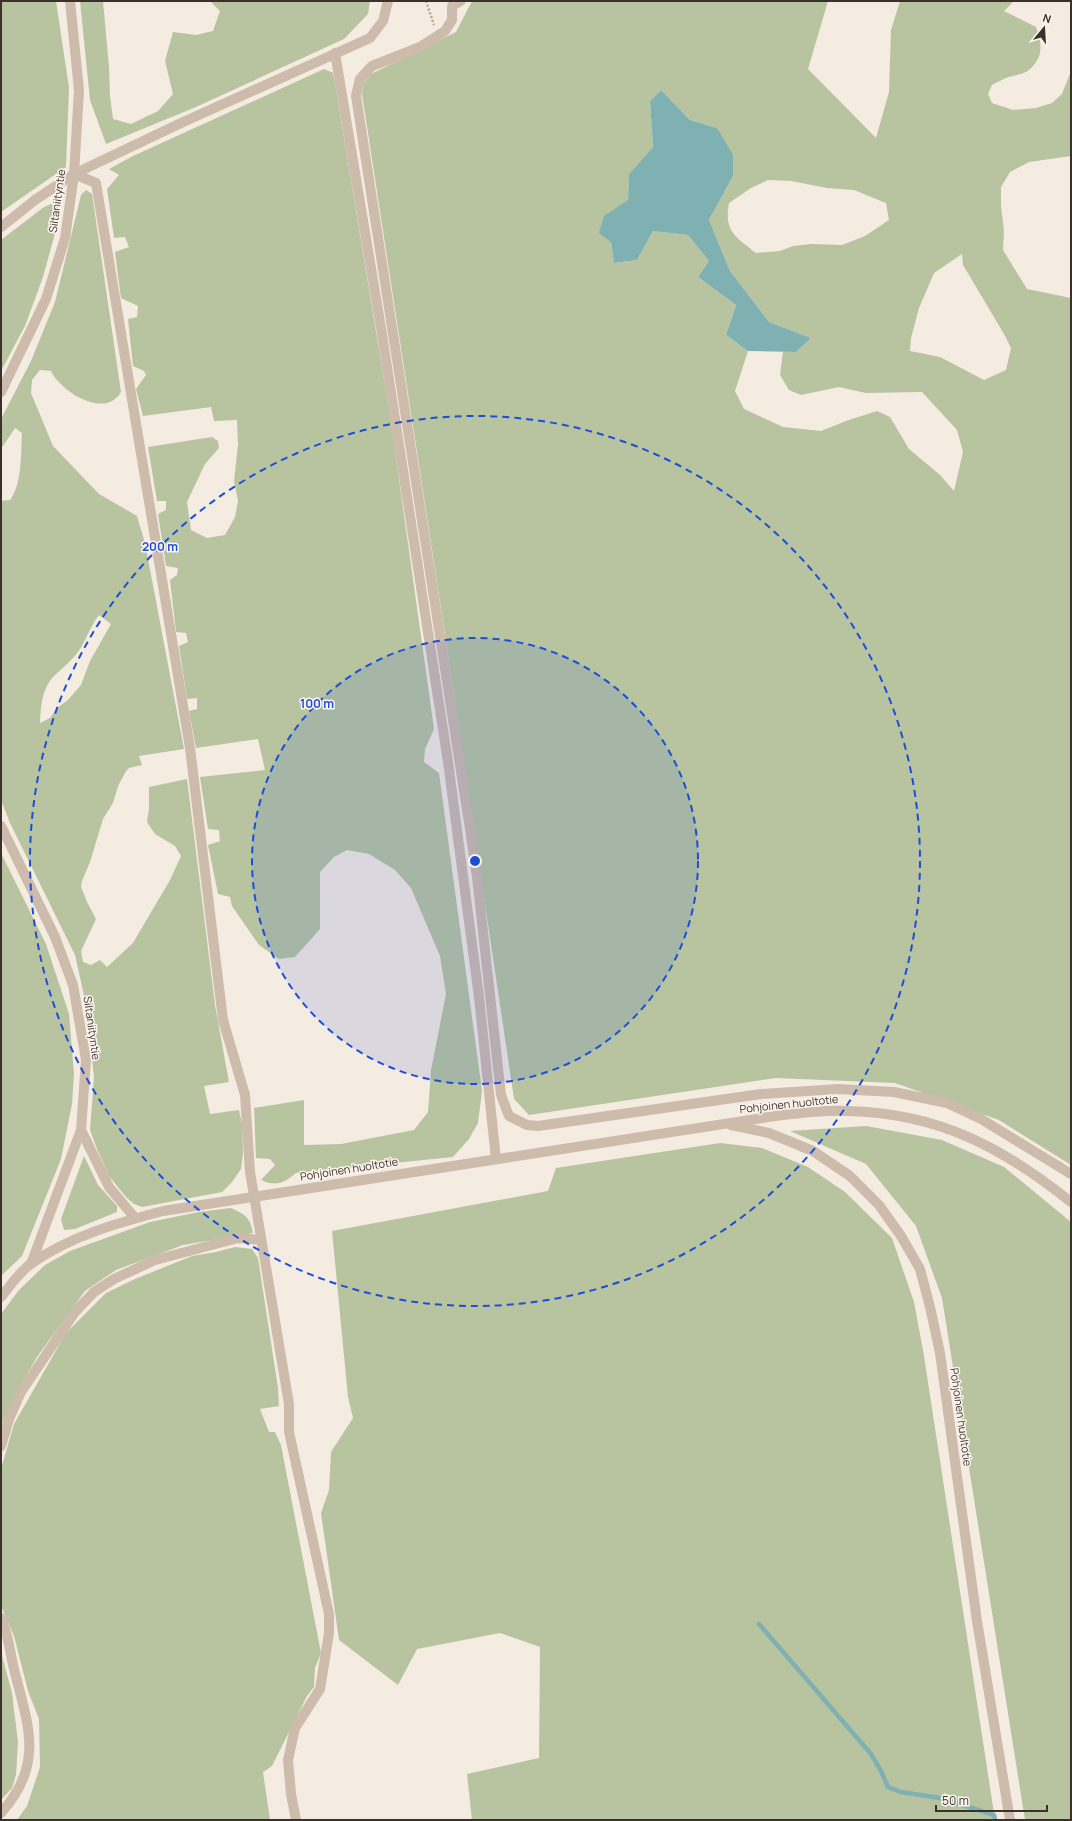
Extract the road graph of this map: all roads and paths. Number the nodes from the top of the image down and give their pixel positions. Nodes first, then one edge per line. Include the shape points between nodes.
1 (70, 1) edge
2 (388, 1) edge
3 (426, 1) edge
4 (461, 1) edge
5 (438, 36) junction
6 (335, 53) junction
7 (74, 174) junction
8 (1, 226) edge
9 (1, 392) edge
10 (1, 826) edge
11 (726, 1123) junction
12 (82, 1130) junction
13 (496, 1158) junction
14 (1071, 1174) edge
15 (254, 1196) junction
16 (1071, 1202) edge
17 (135, 1218) junction
18 (261, 1240) junction
19 (31, 1264) junction
20 (1, 1297) edge
21 (1, 1446) edge
22 (1, 1618) edge
23 (1, 1813) edge
24 (296, 1820) edge
25 (1010, 1820) edge

1 - 7 lane, Siltaniityntie via 79,90
2 - 6 lane via 383,21 370,38
3 - 5 path
4 - 5 lane via 452,6 452,20 446,31
5 - 14 lane via 420,47 372,66 360,79 356,96 470,830 501,1095 509,1116 527,1125 538,1126 761,1094 838,1089 894,1092 947,1103 981,1119
6 - 7 lane
6 - 13 lane via 381,328 448,762 479,997
7 - 8 lane
7 - 9 lane, Siltaniityntie via 65,238 46,299
7 - 15 lane via 96,183 190,748 224,1020 245,1095
10 - 12 lane, Siltaniityntie via 55,937 73,984 86,1060
11 - 13 lane, Pohjoinen huoltotie
11 - 16 lane, Pohjoinen huoltotie via 823,1111 875,1113 929,1123 962,1134 1017,1161
11 - 25 lane, Pohjoinen huoltotie via 769,1133 813,1151 850,1176 879,1205 920,1269 940,1353 976,1621
12 - 17 lane via 109,1187
12 - 19 lane, Siltaniityntie
13 - 15 lane, Pohjoinen huoltotie
15 - 17 lane, Pohjoinen huoltotie
15 - 18 lane
17 - 19 lane, Pohjoinen huoltotie via 70,1241
18 - 21 lane via 238,1238 155,1260 114,1279 94,1292 75,1312 21,1392
18 - 24 lane via 289,1404 289,1432 329,1614 329,1633 320,1689 295,1728 288,1760
19 - 20 lane, Pohjoinen huoltotie
22 - 23 lane via 29,1730 25,1777

